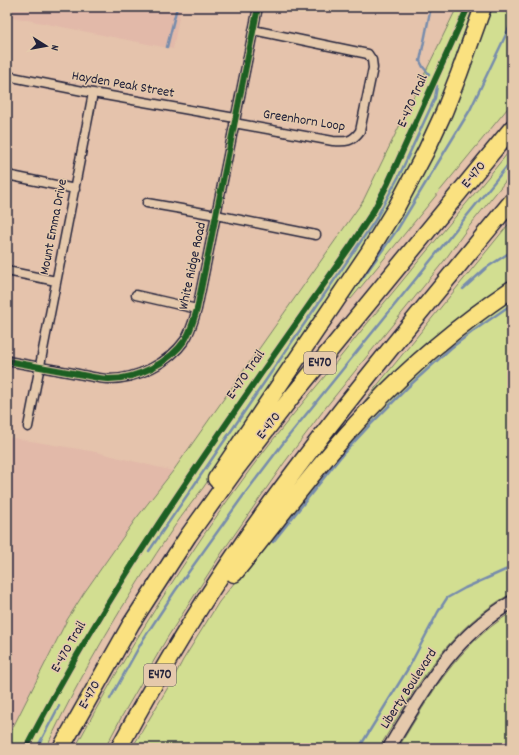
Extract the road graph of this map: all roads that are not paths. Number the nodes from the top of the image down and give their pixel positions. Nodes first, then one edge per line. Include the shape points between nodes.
1 (258, 7) edge
2 (483, 7) edge
3 (253, 30) junction
4 (7, 76) edge
5 (93, 93) junction
6 (235, 121) junction
7 (512, 128) edge
8 (7, 175) edge
9 (75, 189) junction
10 (512, 201) edge
11 (147, 203) dead end
12 (216, 215) junction
13 (316, 235) dead end
14 (7, 271) edge
15 (56, 281) junction
16 (512, 289) edge
17 (136, 295) dead end
18 (197, 309) junction
19 (7, 361) edge
20 (40, 367) junction
21 (28, 427) dead end
22 (512, 602) edge
23 (203, 604) junction
24 (141, 609) junction
25 (61, 748) edge
26 (119, 748) edge
27 (389, 748) edge

1 - 3 street, White Ridge Road
2 - 24 highway via 442,118 397,206 369,252 170,544 145,584
3 - 6 street, White Ridge Road
3 - 6 street, Greenhorn Loop via 368,54 372,60 372,75 360,131 349,141 334,141
4 - 5 street, Hayden Peak Street
5 - 6 street, Hayden Peak Street
5 - 9 street, Mount Emma Drive
6 - 12 street, White Ridge Road
7 - 24 highway, E-470 / E470 via 266,430 210,505
8 - 9 street
9 - 15 street, Mount Emma Drive
10 - 23 highway, E470 via 324,431
11 - 12 street
12 - 13 street
12 - 18 street, White Ridge Road
14 - 15 street
15 - 20 street, Mount Emma Drive
16 - 23 highway via 446,338 380,398 312,476 228,581
17 - 18 street
18 - 20 street, White Ridge Road via 185,340 174,353 150,369 121,379 108,379
19 - 20 street, White Ridge Road
20 - 21 street, Mount Emma Drive
22 - 27 street, Liberty Boulevard via 483,622 450,654 430,681
23 - 26 highway, E470
24 - 25 highway, E-470 / E470

